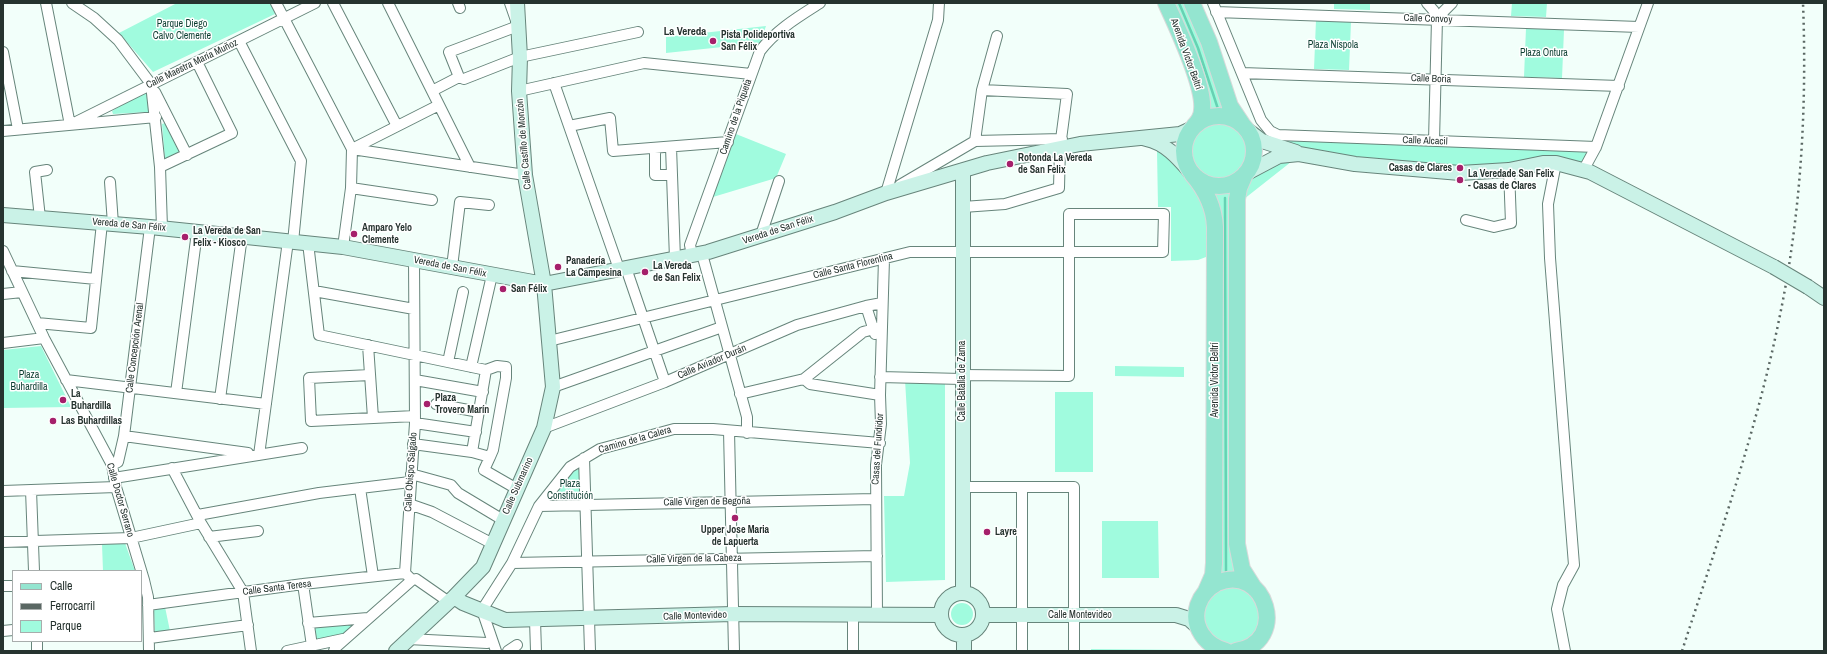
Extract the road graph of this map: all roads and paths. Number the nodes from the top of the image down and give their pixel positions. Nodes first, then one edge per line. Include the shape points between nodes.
1 (46, 3) edge
2 (72, 3) edge
3 (276, 3) edge
4 (315, 3) edge
5 (333, 3) edge
6 (388, 3) edge
7 (510, 3) edge
8 (517, 3) edge
9 (820, 3) edge
10 (939, 3) edge
11 (1166, 3) edge
12 (1192, 3) edge
13 (1427, 3) edge
14 (1452, 3) edge
15 (1648, 3) edge
16 (1214, 8) edge
17 (1438, 16) junction
18 (284, 18) junction
19 (518, 26) junction
20 (1639, 27) junction
21 (638, 32) dead end
22 (997, 36) dead end
23 (239, 41) junction
24 (3, 52) edge
25 (520, 57) junction
26 (197, 62) junction
27 (1242, 73) junction
28 (751, 74) junction
29 (459, 77) junction
30 (1435, 80) junction
31 (554, 83) junction
32 (151, 84) junction
33 (1619, 86) junction
34 (982, 90) junction
35 (432, 91) junction
36 (519, 91) junction
37 (439, 105) junction
38 (156, 117) junction
39 (70, 125) junction
40 (397, 126) junction
41 (569, 126) junction
42 (1244, 127) junction
43 (1193, 128) junction
44 (18, 130) junction
45 (3, 131) edge
46 (1138, 138) junction
47 (974, 141) junction
48 (1434, 141) junction
49 (728, 142) junction
50 (1061, 143) junction
51 (671, 147) junction
52 (1596, 147) junction
53 (655, 148) junction
54 (352, 149) junction
55 (187, 154) junction
56 (1312, 156) junction
57 (1556, 163) junction
58 (160, 167) junction
59 (470, 167) junction
60 (1584, 169) junction
61 (47, 170) dead end
62 (963, 170) junction
63 (1509, 170) junction
64 (1192, 174) junction
65 (1245, 174) junction
66 (525, 175) junction
67 (672, 175) junction
68 (779, 181) dead end
69 (110, 182) dead end
70 (351, 188) junction
71 (886, 193) junction
72 (432, 200) dead end
73 (489, 205) dead end
74 (963, 207) junction
75 (3, 215) edge
76 (40, 218) junction
77 (1466, 220) dead end
78 (107, 223) junction
79 (156, 228) junction
80 (197, 232) junction
81 (242, 236) junction
82 (761, 236) junction
83 (290, 241) junction
84 (308, 243) junction
85 (343, 247) junction
86 (3, 251) edge
87 (963, 252) junction
88 (1069, 252) junction
89 (697, 255) junction
90 (675, 259) junction
91 (884, 259) junction
92 (414, 260) junction
93 (452, 267) junction
94 (623, 269) junction
95 (12, 271) junction
96 (492, 275) junction
97 (96, 279) junction
98 (544, 284) junction
99 (314, 291) junction
100 (22, 292) junction
101 (463, 292) dead end
102 (3, 294) edge
103 (1824, 298) edge
104 (714, 300) junction
105 (882, 303) junction
106 (866, 306) junction
107 (414, 309) junction
108 (643, 318) junction
109 (37, 323) junction
110 (722, 326) junction
111 (877, 327) junction
112 (44, 338) junction
113 (549, 341) junction
114 (3, 343) edge
115 (368, 345) junction
116 (655, 350) junction
117 (415, 355) junction
118 (730, 355) junction
119 (448, 362) junction
120 (471, 367) junction
121 (486, 370) junction
122 (370, 375) junction
123 (880, 377) junction
124 (962, 377) junction
125 (804, 379) junction
126 (66, 380) junction
127 (415, 380) junction
128 (665, 382) junction
129 (553, 387) junction
130 (130, 388) junction
131 (483, 392) junction
132 (176, 393) junction
133 (740, 394) junction
134 (880, 395) junction
135 (220, 399) junction
136 (266, 404) junction
137 (436, 404) dead end
138 (479, 412) junction
139 (373, 418) junction
140 (415, 420) junction
141 (544, 428) junction
142 (729, 431) junction
143 (476, 432) junction
144 (747, 433) junction
145 (124, 436) junction
146 (880, 443) junction
147 (413, 444) junction
148 (302, 448) dead end
149 (472, 452) junction
150 (259, 455) junction
151 (490, 457) junction
152 (584, 458) junction
153 (112, 465) junction
154 (172, 468) junction
155 (411, 478) junction
156 (115, 483) junction
157 (962, 487) junction
158 (1022, 487) junction
159 (360, 488) junction
160 (517, 489) junction
161 (31, 490) junction
162 (3, 491) edge
163 (875, 499) junction
164 (731, 502) junction
165 (409, 504) junction
166 (586, 505) junction
167 (539, 506) junction
168 (199, 519) junction
169 (503, 520) junction
170 (258, 531) dead end
171 (209, 537) junction
172 (130, 538) junction
173 (33, 541) junction
174 (3, 542) edge
175 (493, 544) junction
176 (877, 556) junction
177 (732, 558) junction
178 (588, 562) junction
179 (512, 564) junction
180 (34, 570) edge
181 (140, 570) edge
182 (373, 576) junction
183 (409, 577) junction
184 (143, 580) edge
185 (303, 584) junction
186 (1254, 588) junction
187 (243, 592) junction
188 (963, 593) junction
189 (1203, 597) junction
190 (451, 600) junction
191 (148, 605) junction
192 (482, 610) junction
193 (733, 614) junction
194 (1074, 614) junction
195 (853, 615) junction
196 (877, 615) junction
197 (941, 615) junction
198 (983, 615) junction
199 (1022, 615) junction
200 (1176, 616) junction
201 (368, 618) junction
202 (589, 619) junction
203 (535, 620) junction
204 (308, 623) junction
205 (248, 625) junction
206 (145, 626) edge
207 (964, 635) junction
208 (150, 638) junction
209 (345, 638) junction
210 (408, 639) junction
211 (1205, 639) edge
212 (487, 643) dead end
213 (517, 645) dead end
214 (463, 646) edge
215 (306, 648) edge
216 (1244, 649) edge
217 (336, 650) edge
218 (149, 651) edge
219 (252, 651) edge
220 (287, 651) edge
221 (396, 651) edge
222 (496, 651) edge
223 (508, 651) edge
224 (536, 651) edge
225 (590, 651) edge
226 (734, 651) edge
227 (853, 651) edge
228 (964, 651) edge
229 (1022, 651) edge
230 (1074, 651) edge
231 (1226, 651) edge
232 (1565, 651) edge

1 - 39 street
2 - 32 street via 94,18 118,40
3 - 18 street
4 - 18 street, Calle Maestra María Muñoz
5 - 40 street
6 - 35 street
7 - 19 street
8 - 19 main road, Calle Castillo de Monzón
9 - 28 street, Camino de la Piqueta via 770,39 760,51
10 - 71 street via 938,20
11 - 43 main road, Avenida Víctor Beltrí via 1187,52 1202,98 1202,113
12 - 42 main road via 1209,42 1230,106
13 - 17 street
14 - 17 street
15 - 20 street
16 - 17 street, Calle Convoy
16 - 27 street
17 - 20 street, Calle Convoy
17 - 30 street
18 - 23 street, Calle Maestra María Muñoz
18 - 54 street
19 - 25 main road, Calle Castillo de Monzón
19 - 29 street via 449,52
20 - 33 street
21 - 25 street
22 - 34 street
23 - 26 street, Calle Maestra María Muñoz
23 - 83 street via 301,162
24 - 44 street
25 - 29 street via 464,79
25 - 36 main road, Calle Castillo de Monzón
26 - 32 street, Calle Maestra María Muñoz
26 - 55 street via 232,133
27 - 30 street, Calle Boria
27 - 48 street, Calle Alcacil via 1261,120 1270,130 1283,136
28 - 31 street via 644,63
28 - 49 street, Camino de la Piqueta
29 - 35 street
30 - 33 street, Calle Boria
30 - 48 street
31 - 36 street
31 - 41 street
32 - 38 street, Calle Concepción Arenal
32 - 39 street, Calle Maestra María Muñoz
32 - 55 street
33 - 52 street
34 - 47 street
34 - 50 street via 1066,94
35 - 37 street
36 - 66 main road, Calle Castillo de Monzón
37 - 40 street
37 - 59 street
38 - 39 street, Calle Maestra María Muñoz
38 - 58 street, Calle Concepción Arenal
39 - 44 street, Calle Maestra María Muñoz
40 - 54 street
41 - 53 street via 610,118 613,151
41 - 94 street
42 - 43 main road via 1234,119 1217,116 1202,121
42 - 56 main road via 1256,138 1268,144
42 - 65 main road via 1252,139 1254,150 1252,162
43 - 46 main road, Vereda de San Félix via 1180,134
43 - 64 main road via 1184,148 1186,164
44 - 45 street, Calle Maestra María Muñoz
46 - 50 main road, Vereda de San Félix
46 - 64 main road via 1162,145 1177,156
47 - 50 street
47 - 71 street, Vereda de San Félix
48 - 52 street, Calle Alcacil
49 - 51 street
49 - 89 street, Camino de la Piqueta via 690,245
50 - 62 main road, Vereda de San Félix
50 - 74 street via 1059,188 1005,204
51 - 53 street
51 - 67 street
52 - 60 street
53 - 67 street via 655,175
54 - 59 street
54 - 70 street
55 - 58 street
56 - 63 main road via 1356,164 1460,173
56 - 65 main road via 1279,156
57 - 60 main road
57 - 63 main road
57 - 232 street via 1548,204 1550,258 1574,565 1563,585 1557,609
58 - 79 street, Calle Concepción Arenal
59 - 66 street
60 - 103 main road, bridge via 1774,267
61 - 76 street via 35,172
62 - 71 main road, Vereda de San Félix
62 - 74 main road, Calle Batalla de Zama
63 - 77 street via 1511,223 1494,227
64 - 65 main road via 1204,183 1219,186 1233,183
64 - 189 main road, Avenida Víctor Beltrí via 1204,188 1209,199 1215,227 1214,569
65 - 186 main road via 1238,188 1237,199 1237,544 1242,569
66 - 98 main road, Calle Castillo de Monzón
67 - 90 street
68 - 82 street
69 - 78 street
70 - 72 street
70 - 85 street
71 - 82 main road, Vereda de San Félix
73 - 93 street via 460,202
74 - 87 main road, Calle Batalla de Zama
75 - 76 main road, Vereda de San Félix
76 - 78 main road, Vereda de San Félix
78 - 79 main road, Vereda de San Félix
78 - 97 street
79 - 80 main road, Vereda de San Félix
79 - 130 street, Calle Concepción Arenal
80 - 81 main road, Vereda de San Félix
80 - 132 street
81 - 83 main road, Vereda de San Félix
81 - 135 street
82 - 89 main road, Vereda de San Félix
83 - 84 main road, Vereda de San Félix
83 - 136 street
84 - 85 main road, Vereda de San Félix
84 - 99 street
85 - 92 main road, Vereda de San Félix
86 - 95 street, Calle Doctor Serrano
87 - 88 street, Calle Santa Florentina
87 - 91 street, Calle Santa Florentina via 910,252
87 - 124 main road, Calle Batalla de Zama
88 - 88 street, Calle Santa Florentina via 1069,214 1164,214 1163,252
88 - 124 street via 1069,376
89 - 90 main road, Vereda de San Félix
89 - 104 street, Camino de la Piqueta
90 - 94 main road, Vereda de San Félix
91 - 104 street, Calle Santa Florentina
91 - 105 street, Casas del Fundidor
92 - 93 main road, Vereda de San Félix
92 - 107 street, Calle Obispo Salgado
93 - 96 main road, Vereda de San Félix
94 - 98 main road, Vereda de San Félix
94 - 108 street
95 - 97 street
95 - 100 street, Calle Doctor Serrano
96 - 98 main road, Vereda de San Félix
96 - 120 street
97 - 109 street via 91,328
98 - 113 main road, Calle Submarino
99 - 107 street
99 - 115 street via 319,335
100 - 102 street
100 - 109 street, Calle Doctor Serrano
101 - 119 street
104 - 108 street, Calle Santa Florentina
104 - 110 street, Camino de la Piqueta
105 - 106 street, Calle Aviador Durán
105 - 111 street, Casas del Fundidor
106 - 111 street
106 - 118 street, Calle Aviador Durán via 797,325
107 - 117 street, Calle Obispo Salgado
108 - 113 street, Calle Santa Florentina
108 - 116 street
109 - 112 street, Calle Doctor Serrano
110 - 116 street
110 - 118 street, Camino de la Piqueta
111 - 123 street, Casas del Fundidor via 881,353
111 - 125 street via 862,332
112 - 114 street
112 - 126 street, Calle Doctor Serrano
113 - 129 main road, Calle Submarino
115 - 117 street
115 - 122 street
116 - 128 street
116 - 129 street
117 - 119 street
117 - 127 street, Calle Obispo Salgado
118 - 128 street, Calle Aviador Durán
118 - 133 street, Camino de la Piqueta
119 - 120 street
120 - 121 street
121 - 131 street
121 - 151 street via 497,366 506,367
122 - 139 street
122 - 139 street via 309,378 311,421
123 - 124 street
123 - 134 street, Casas del Fundidor
124 - 157 main road, Calle Batalla de Zama
125 - 133 street
125 - 134 street via 810,384
126 - 130 street
126 - 153 street, Calle Doctor Serrano
127 - 131 street
127 - 140 street, Calle Obispo Salgado
128 - 141 street, Calle Aviador Durán
129 - 141 main road, Calle Submarino
130 - 132 street
130 - 145 street, Calle Concepción Arenal
131 - 138 street
132 - 135 street
133 - 144 street, Camino de la Piqueta via 747,417
134 - 146 street, Casas del Fundidor
135 - 136 street
136 - 150 street
137 - 138 street
138 - 143 street
139 - 140 street
140 - 143 street
140 - 147 street, Calle Obispo Salgado
141 - 160 main road, Calle Submarino
142 - 144 street, Camino de la Calera
142 - 152 street, Camino de la Calera via 674,429 600,449
142 - 164 street
143 - 149 street
144 - 146 street, Camino de la Calera
145 - 150 street
145 - 153 street, Calle Concepción Arenal via 118,462
146 - 163 street, Casas del Fundidor via 876,464
147 - 149 street
147 - 155 street, Calle Obispo Salgado
148 - 150 street
149 - 151 street
150 - 154 street
151 - 160 street via 484,470
152 - 166 street
152 - 167 street, Camino de la Calera via 570,467
153 - 156 street, Calle Doctor Serrano
154 - 156 street
154 - 168 street
155 - 159 street
155 - 165 street, Calle Obispo Salgado
155 - 169 street via 451,485 458,493
156 - 161 street
156 - 172 street, Calle Doctor Serrano
157 - 158 street
157 - 188 main road, Calle Batalla de Zama
158 - 194 street via 1074,488
158 - 199 street
159 - 168 street
159 - 182 street
160 - 169 main road, Calle Submarino
161 - 162 street
161 - 173 street
163 - 164 street, Calle Virgen de Begoña
163 - 176 street, Casas del Fundidor
164 - 166 street, Calle Virgen de Begoña
164 - 177 street
165 - 175 street via 432,512
165 - 183 street, Calle Obispo Salgado
166 - 167 street, Calle Virgen de Begoña
166 - 178 street
167 - 179 street, Camino de la Calera
168 - 171 street
168 - 172 street
169 - 175 main road, Calle Submarino
170 - 171 street
171 - 187 street
172 - 173 street
172 - 181 street, Calle Doctor Serrano
173 - 174 street
173 - 180 street
175 - 190 main road, Calle Submarino via 482,568
176 - 177 street, Calle Virgen de la Cabeza
176 - 196 street, Casas del Fundidor
177 - 178 street, Calle Virgen de la Cabeza
177 - 193 street
178 - 179 street, Calle Virgen de la Cabeza
178 - 202 street
179 - 192 street, Camino de la Calera
182 - 183 street, Calle Santa Teresa
182 - 185 street, Calle Santa Teresa
183 - 190 street
183 - 201 street
184 - 191 street, Calle Doctor Serrano
185 - 187 street, Calle Santa Teresa
185 - 204 street
186 - 189 main road via 1241,581 1229,580 1216,584
186 - 216 main road via 1264,600 1268,615 1267,623 1262,635
187 - 191 street, Calle Santa Teresa
187 - 205 street
188 - 197 main road via 956,594 945,602
188 - 198 main road via 978,600
189 - 200 main road, Calle Montevideo via 1189,611
189 - 211 main road, Avenida Víctor Beltrí via 1196,616
190 - 192 main road, Calle Montevideo
190 - 210 main road, Calle Submarino
191 - 206 street, Calle Doctor Serrano
192 - 203 main road, Calle Montevideo via 505,620
192 - 222 street
193 - 195 main road, Calle Montevideo
193 - 202 main road, Calle Montevideo
193 - 226 street
194 - 199 main road, Calle Montevideo
194 - 200 main road, Calle Montevideo
194 - 230 street
195 - 196 main road, Calle Montevideo
195 - 227 street
196 - 197 main road, Calle Montevideo
197 - 207 main road via 946,628 955,634
198 - 199 main road, Calle Montevideo
198 - 207 main road via 978,628
199 - 229 street
200 - 211 main road, Calle Montevideo via 1189,619
201 - 204 street
201 - 209 street
202 - 203 main road, Calle Montevideo
202 - 225 street
203 - 224 street
204 - 215 street
205 - 208 street
205 - 219 street
206 - 208 street, Calle Doctor Serrano
207 - 228 main road
208 - 218 street, Calle Doctor Serrano
209 - 215 street
209 - 217 street
210 - 214 street
210 - 221 main road, Calle Submarino
211 - 231 main road
212 - 214 street
213 - 223 street
215 - 220 street

